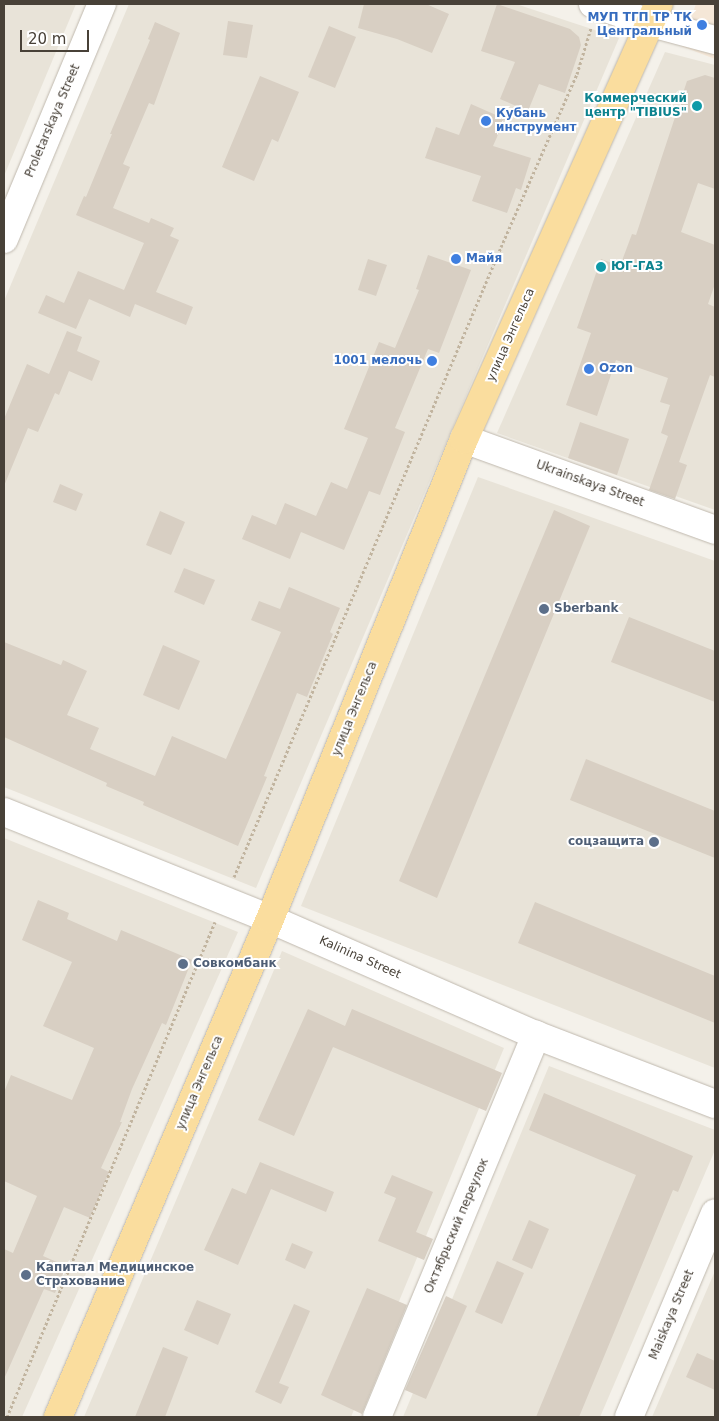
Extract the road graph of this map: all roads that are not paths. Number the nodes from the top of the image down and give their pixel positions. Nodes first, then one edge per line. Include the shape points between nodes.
1 (102, 4) edge
2 (595, 5) edge
3 (655, 14) edge
4 (715, 40) edge
5 (4, 239) edge
6 (464, 439) junction
7 (715, 530) edge
8 (4, 812) edge
9 (270, 919) junction
10 (536, 1035) junction
11 (715, 1104) edge
12 (715, 1213) edge
13 (58, 1417) edge
14 (377, 1417) edge
15 (629, 1417) edge

1 - 5 street, Proletarskaya Street
2 - 3 street
3 - 4 street
3 - 6 main road, улица Энгельса
6 - 7 street, Ukrainskaya Street
6 - 9 main road, улица Энгельса
8 - 9 street, Kalinina Street
9 - 10 street, Kalinina Street
9 - 13 main road, улица Энгельса
10 - 11 street, Kalinina Street
10 - 14 street, Октябрьский переулок
12 - 15 street, Maiskaya Street

